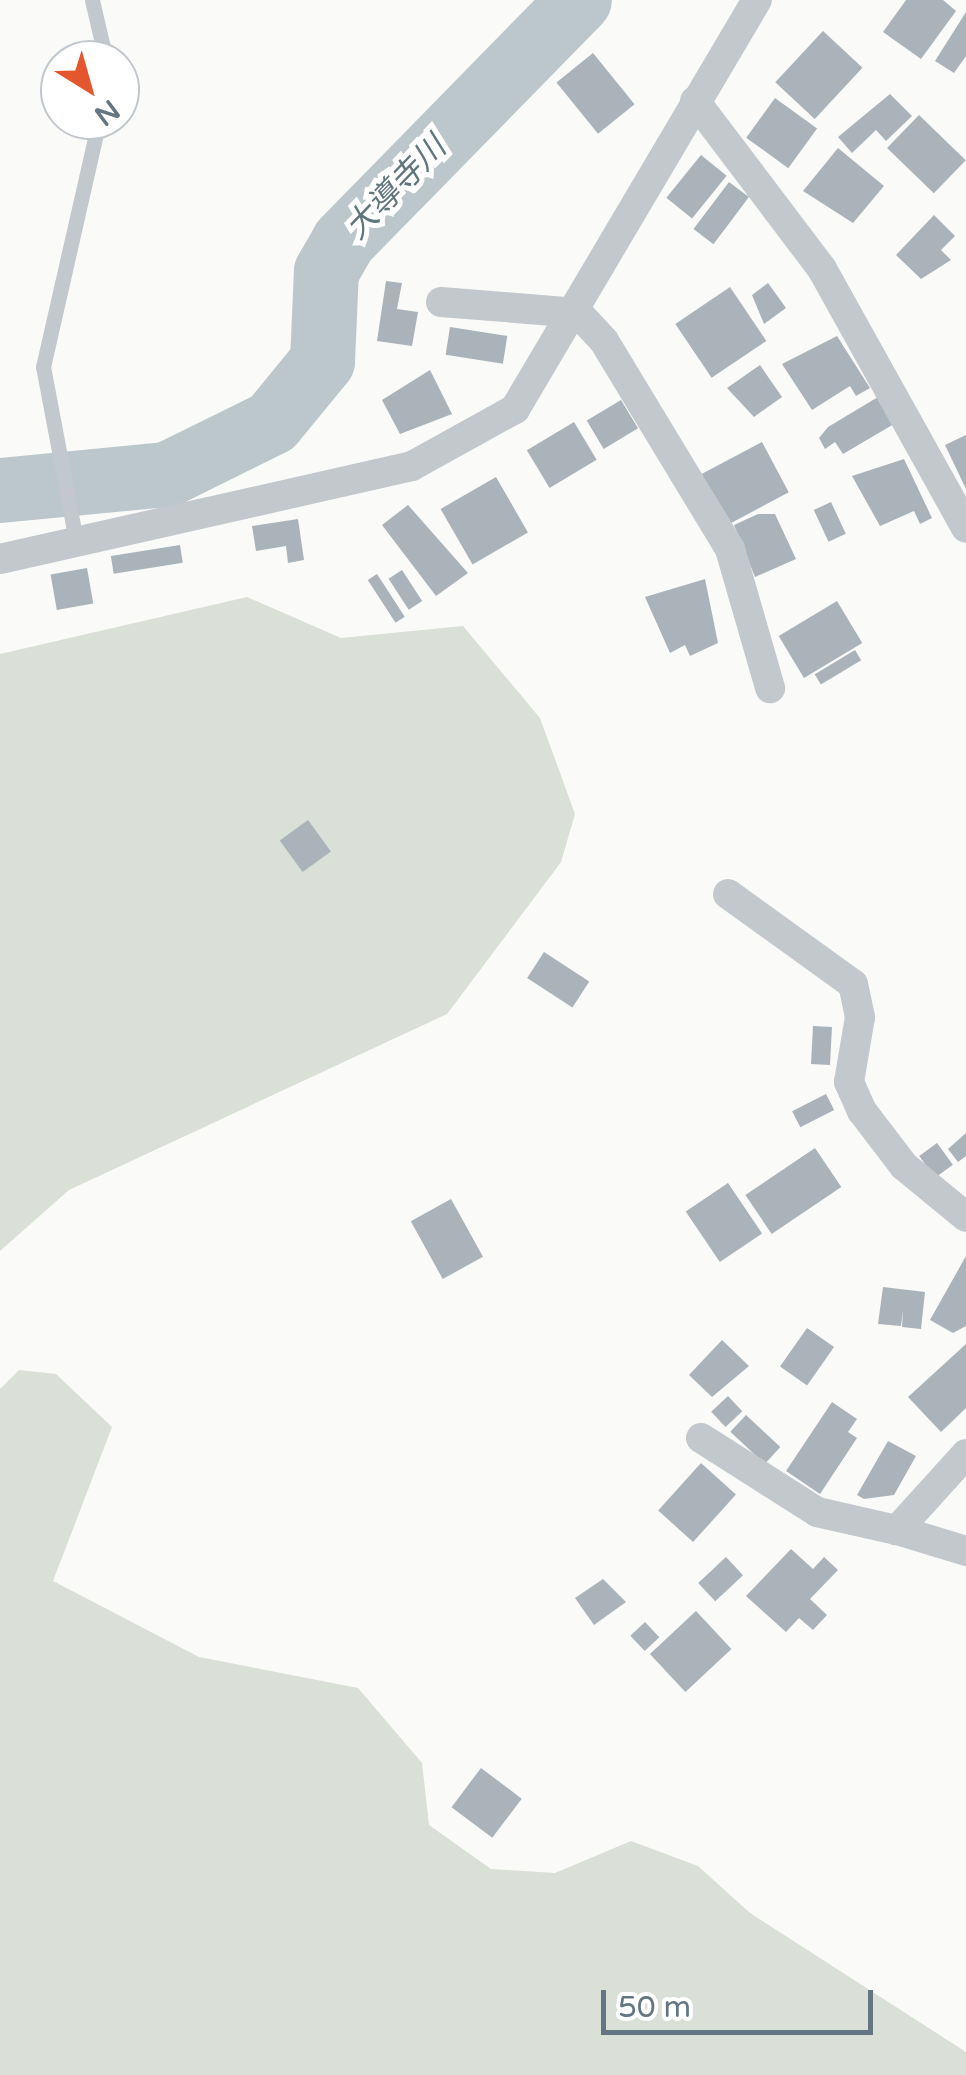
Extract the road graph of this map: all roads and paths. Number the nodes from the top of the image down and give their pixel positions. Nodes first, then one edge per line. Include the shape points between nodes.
1 (92, 0) edge
2 (757, 0) edge
3 (101, 40) edge
4 (695, 101) junction
5 (94, 140) edge
6 (441, 302) dead end
7 (578, 313) junction
8 (966, 528) edge
9 (74, 531) junction
10 (0, 559) edge
11 (770, 688) dead end
12 (728, 894) dead end
13 (966, 1217) edge
14 (701, 1438) dead end
15 (962, 1472) edge
16 (896, 1530) junction
17 (966, 1551) edge

1 - 3 lane
2 - 4 street
4 - 7 street
4 - 8 street via 822,270
5 - 9 lane via 43,367
6 - 7 street
7 - 9 street via 515,409 472,440 412,466
7 - 11 street via 646,402 730,549
9 - 10 street
12 - 13 street via 854,984 860,1017 849,1082 862,1111 904,1166
14 - 16 street via 817,1512
15 - 16 street
16 - 17 street

